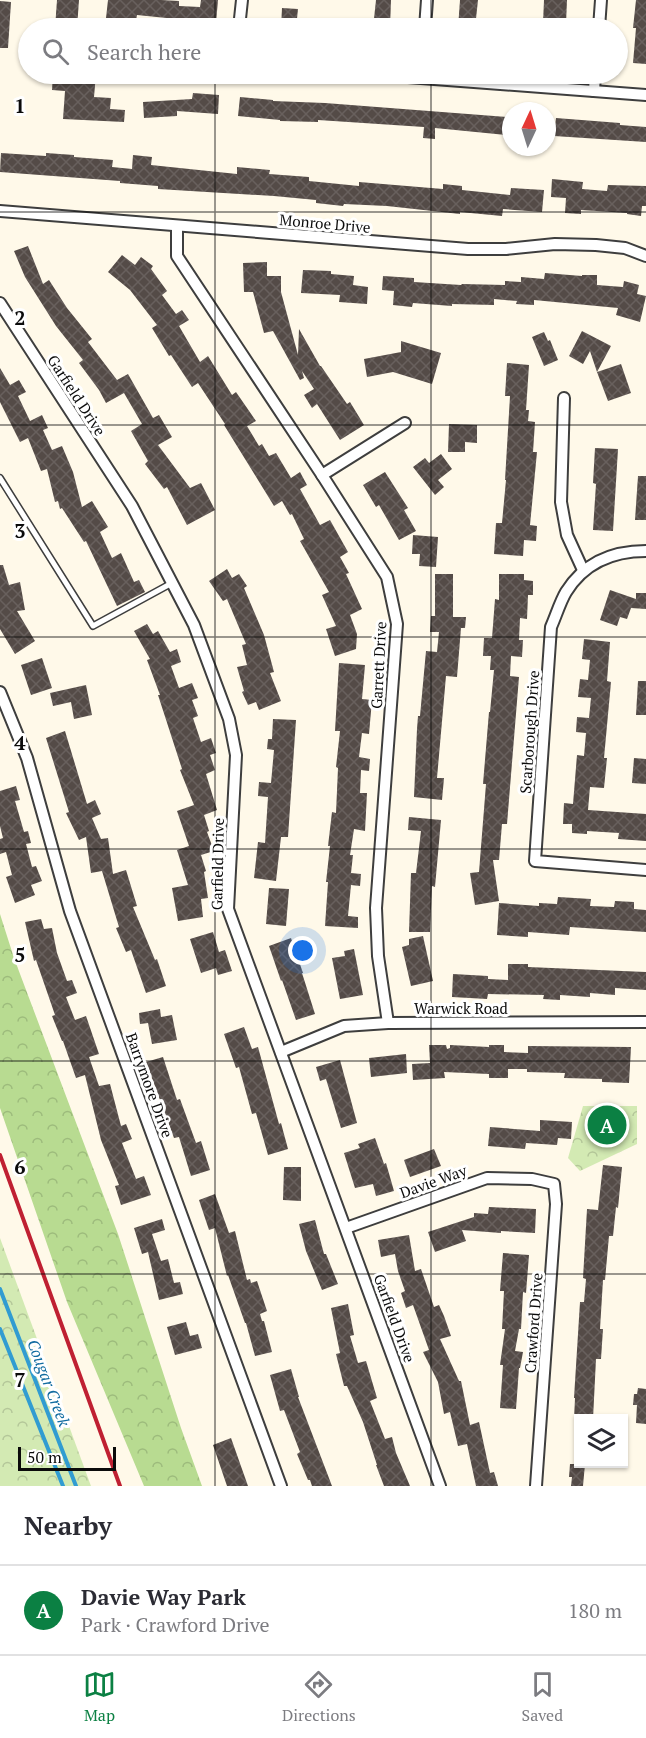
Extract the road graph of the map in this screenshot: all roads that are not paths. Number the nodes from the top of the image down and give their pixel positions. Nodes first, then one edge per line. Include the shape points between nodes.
1 (242, 0) edge
2 (427, 0) edge
3 (602, 0) edge
4 (240, 18) edge
5 (425, 18) edge
6 (600, 18) edge
7 (518, 84) edge
8 (594, 84) edge
9 (594, 91) junction
10 (646, 95) edge
11 (0, 212) edge
12 (177, 226) junction
13 (646, 256) edge
14 (0, 303) edge
15 (564, 398) dead end
16 (405, 423) dead end
17 (322, 475) junction
18 (0, 478) edge
19 (646, 551) edge
20 (583, 570) junction
21 (173, 582) junction
22 (0, 692) edge
23 (646, 870) edge
24 (646, 1022) edge
25 (388, 1023) junction
26 (281, 1052) junction
27 (532, 1179) joint
28 (346, 1228) junction
29 (280, 1486) edge
30 (440, 1486) edge
31 (536, 1486) edge

1 - 4 street
2 - 5 street
3 - 6 street
7 - 9 street
8 - 9 street
9 - 10 street
11 - 12 street, Monroe Drive
12 - 13 street, Monroe Drive via 468,249 555,243 596,245 625,248
12 - 17 street, Garrett Drive via 177,256
14 - 21 street, Garfield Drive via 132,506
15 - 20 street via 561,502 567,535
16 - 17 street
17 - 25 street, Garrett Drive via 387,577 397,624 376,908
18 - 21 lane via 93,626
19 - 20 street, Scarborough Drive via 604,559
20 - 23 street, Scarborough Drive via 566,593 551,627 535,861
21 - 26 street, Garfield Drive via 194,625 229,719 236,754 228,909
22 - 29 street, Barrymore Drive via 27,758 70,911
24 - 25 street, Warwick Road
25 - 26 street, Warwick Road via 344,1026
26 - 28 street, Garfield Drive
27 - 28 street, Davie Way via 487,1178
27 - 31 street, Crawford Drive via 554,1184 556,1204
28 - 30 street, Garfield Drive

